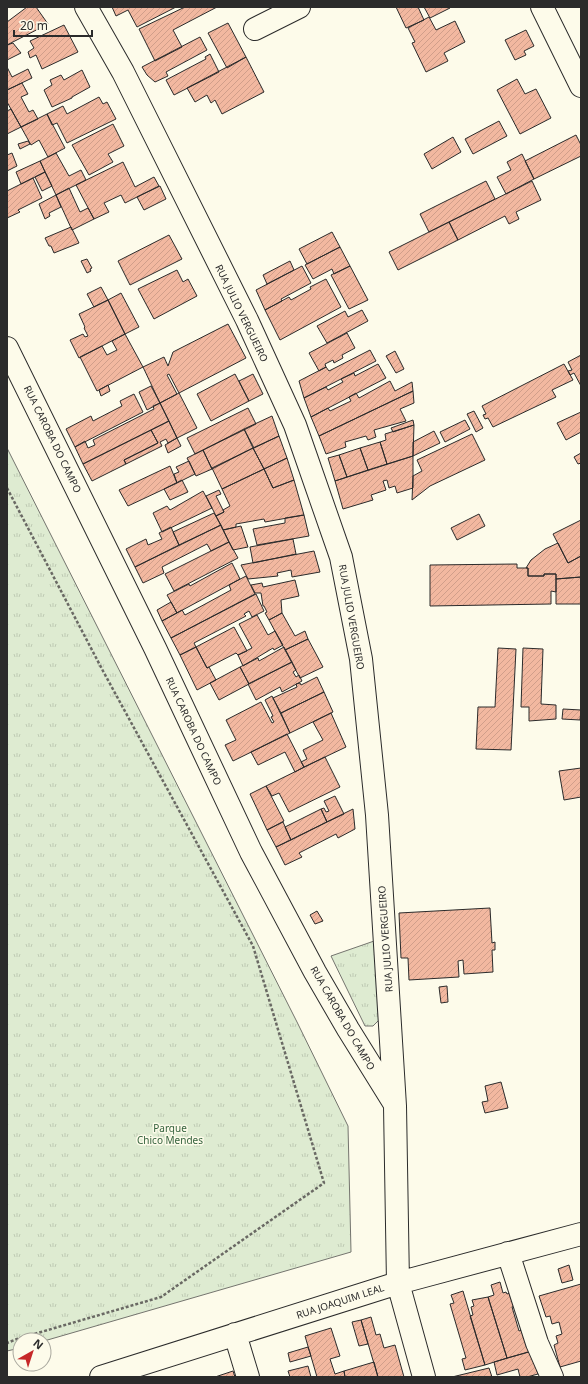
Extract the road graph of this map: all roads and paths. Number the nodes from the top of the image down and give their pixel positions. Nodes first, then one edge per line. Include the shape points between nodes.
1 (86, 7) edge
2 (542, 7) edge
3 (294, 8) edge
4 (255, 29) dead end
5 (581, 86) edge
6 (7, 348) edge
7 (7, 488) edge
8 (395, 1106) junction
9 (581, 1234) edge
10 (508, 1253) junction
11 (398, 1283) junction
12 (235, 1334) junction
13 (7, 1343) edge
14 (101, 1377) edge
15 (248, 1377) edge
16 (424, 1377) edge
17 (552, 1377) edge

1 - 8 street, RUA JULIO VERGUEIRO via 123,72 247,320 295,425 341,557 361,659 377,815
2 - 5 street
3 - 4 street
6 - 8 street, RUA CAROBA DO CAMPO via 155,648 251,852 315,972
7 - 13 path via 103,671 253,946 324,1183 161,1296
8 - 11 street, RUA JULIO VERGUEIRO
9 - 10 street, RUA JOAQUIM LEAL
10 - 11 street, RUA JOAQUIM LEAL
10 - 17 street via 537,1343
11 - 12 street, RUA JOAQUIM LEAL
11 - 16 street, RUA JULIO VERGUEIRO
12 - 14 street, RUA JOAQUIM LEAL
12 - 15 street

